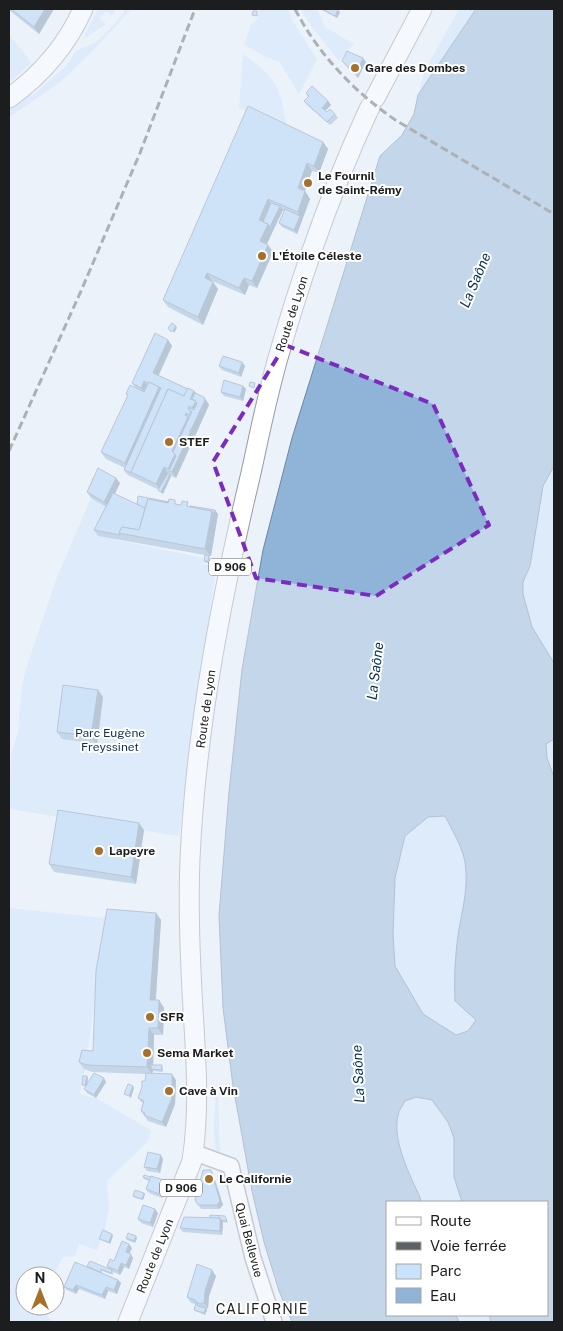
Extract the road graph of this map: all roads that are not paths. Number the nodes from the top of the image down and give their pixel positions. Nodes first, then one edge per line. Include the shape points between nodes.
1 (83, 9) edge
2 (422, 9) edge
3 (9, 98) edge
4 (193, 1152) junction
5 (128, 1322) edge
6 (274, 1322) edge

1 - 3 main road via 57,52
2 - 4 main road, Route de Lyon / D 906 via 354,140 317,238 280,352 218,623 190,859 190,934 198,1092
4 - 5 main road, Route de Lyon / D 906 via 174,1209
4 - 6 street, Quai Bellevue via 231,1166 253,1258

